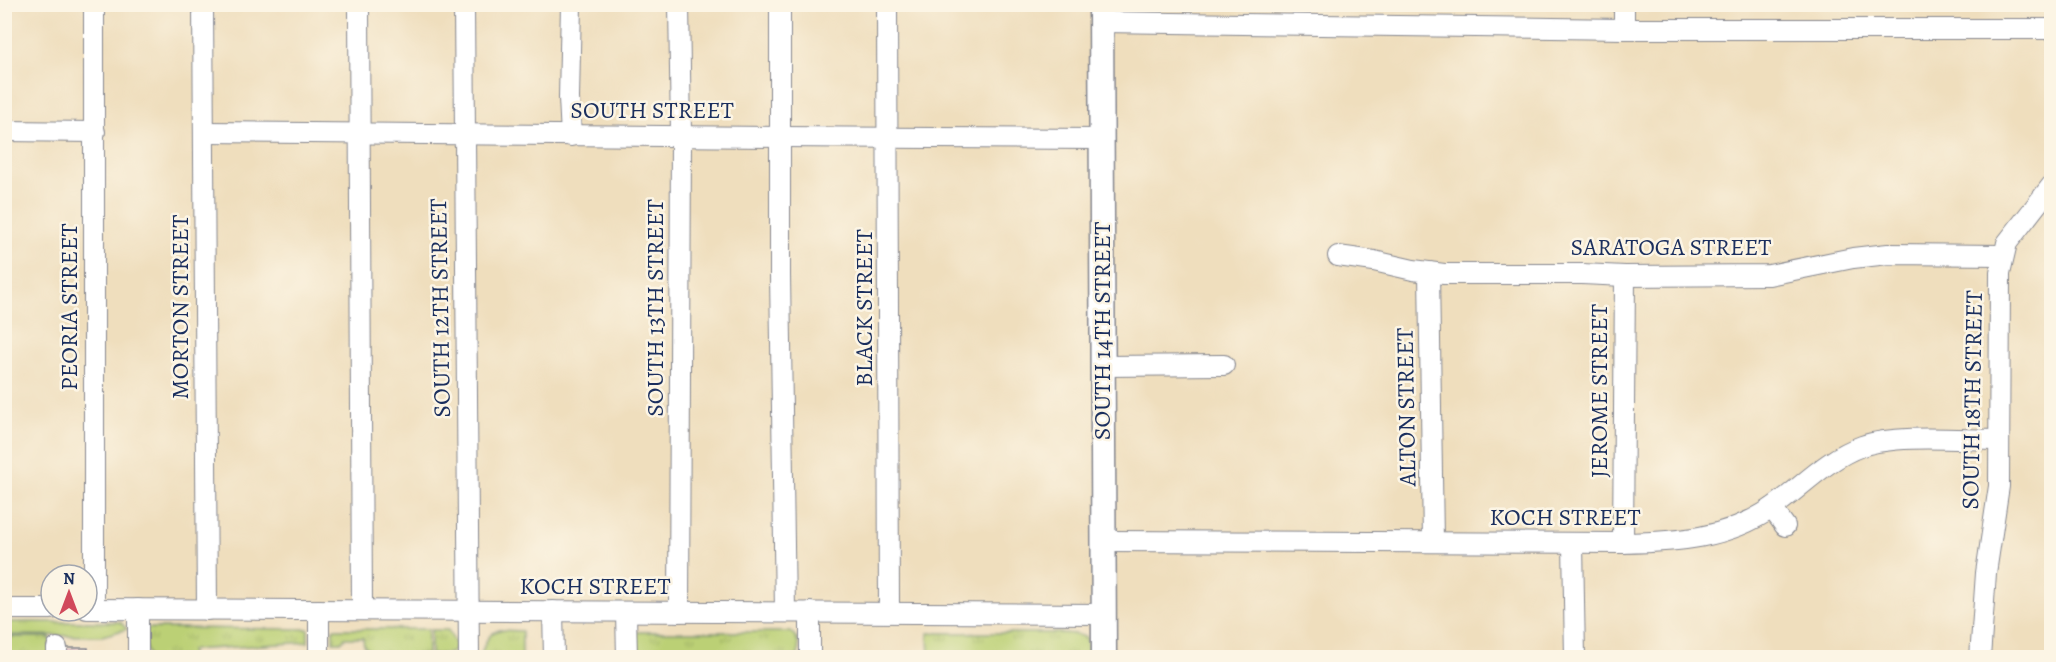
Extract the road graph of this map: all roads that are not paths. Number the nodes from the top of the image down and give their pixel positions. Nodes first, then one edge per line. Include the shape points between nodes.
1 (94, 4) edge
2 (203, 4) edge
3 (359, 4) edge
4 (464, 4) edge
5 (571, 4) edge
6 (680, 4) edge
7 (780, 4) edge
8 (887, 4) edge
9 (1624, 4) edge
10 (1101, 14) edge
11 (1624, 29) junction
12 (2052, 29) edge
13 (4, 131) edge
14 (95, 132) junction
15 (204, 132) junction
16 (359, 135) junction
17 (681, 135) junction
18 (464, 136) junction
19 (571, 136) junction
20 (780, 136) junction
21 (889, 138) junction
22 (1101, 139) junction
23 (2052, 185) edge
24 (2003, 255) junction
25 (1338, 256) dead end
26 (1429, 273) junction
27 (1625, 276) junction
28 (1224, 365) dead end
29 (1102, 366) junction
30 (1998, 440) junction
31 (1772, 508) junction
32 (1785, 526) dead end
33 (1104, 541) junction
34 (1433, 542) junction
35 (1573, 543) junction
36 (1623, 543) junction
37 (91, 563) edge
38 (4, 609) edge
39 (39, 609) edge
40 (99, 609) edge
41 (138, 609) junction
42 (207, 610) junction
43 (319, 610) junction
44 (362, 610) junction
45 (469, 610) junction
46 (553, 611) junction
47 (626, 612) junction
48 (679, 612) junction
49 (785, 612) junction
50 (810, 612) junction
51 (889, 612) junction
52 (1103, 614) junction
53 (138, 657) edge
54 (319, 657) edge
55 (469, 657) edge
56 (554, 657) edge
57 (627, 657) edge
58 (810, 657) edge
59 (1104, 657) edge
60 (1575, 657) edge
61 (1980, 657) edge

1 - 14 street, PEORIA STREET
2 - 15 street, MORTON STREET
3 - 16 street
4 - 18 street, SOUTH 12TH STREET
5 - 19 street
6 - 17 street, SOUTH 13TH STREET
7 - 20 street
8 - 21 street, BLACK STREET
9 - 11 street
10 - 11 street
10 - 22 main road, SOUTH 14TH STREET
11 - 12 street
13 - 14 street
14 - 37 street, PEORIA STREET
15 - 16 street, SOUTH STREET
15 - 42 street, MORTON STREET
16 - 18 street, SOUTH STREET
16 - 44 street
17 - 19 street, SOUTH STREET
17 - 20 street, SOUTH STREET
17 - 48 street, SOUTH 13TH STREET
18 - 19 street, SOUTH STREET
18 - 45 street, SOUTH 12TH STREET
20 - 21 street, SOUTH STREET
20 - 49 street
21 - 22 street, SOUTH STREET
21 - 51 street, BLACK STREET
22 - 29 main road, SOUTH 14TH STREET
23 - 24 street, SOUTH 18TH STREET via 2012,235
24 - 27 street, SARATOGA STREET via 1888,254 1769,275
24 - 30 street, SOUTH 18TH STREET
25 - 26 street, SARATOGA STREET
26 - 27 street, SARATOGA STREET
26 - 34 street, ALTON STREET
27 - 36 street, JEROME STREET
28 - 29 street
29 - 33 main road, SOUTH 14TH STREET
30 - 31 street, KOCH STREET via 1894,441 1863,446 1835,459
30 - 61 street, SOUTH 18TH STREET via 1997,507 1986,573
31 - 32 street
31 - 36 street, KOCH STREET via 1719,534 1658,543
33 - 34 street, KOCH STREET
33 - 52 main road, SOUTH 14TH STREET
34 - 35 street, KOCH STREET
35 - 36 street, KOCH STREET
35 - 60 street
38 - 39 street
40 - 41 street, KOCH STREET
41 - 42 street, KOCH STREET
41 - 53 street
42 - 43 street, KOCH STREET
43 - 44 street, KOCH STREET
43 - 54 street
44 - 45 street, KOCH STREET
45 - 46 street, KOCH STREET
45 - 55 street, SOUTH 12TH STREET
46 - 47 street, KOCH STREET
46 - 56 street
47 - 48 street, KOCH STREET
47 - 57 street
48 - 49 street, KOCH STREET
49 - 50 street, KOCH STREET
50 - 51 street, KOCH STREET
50 - 58 street
51 - 52 street, KOCH STREET
52 - 59 main road, SOUTH 14TH STREET

